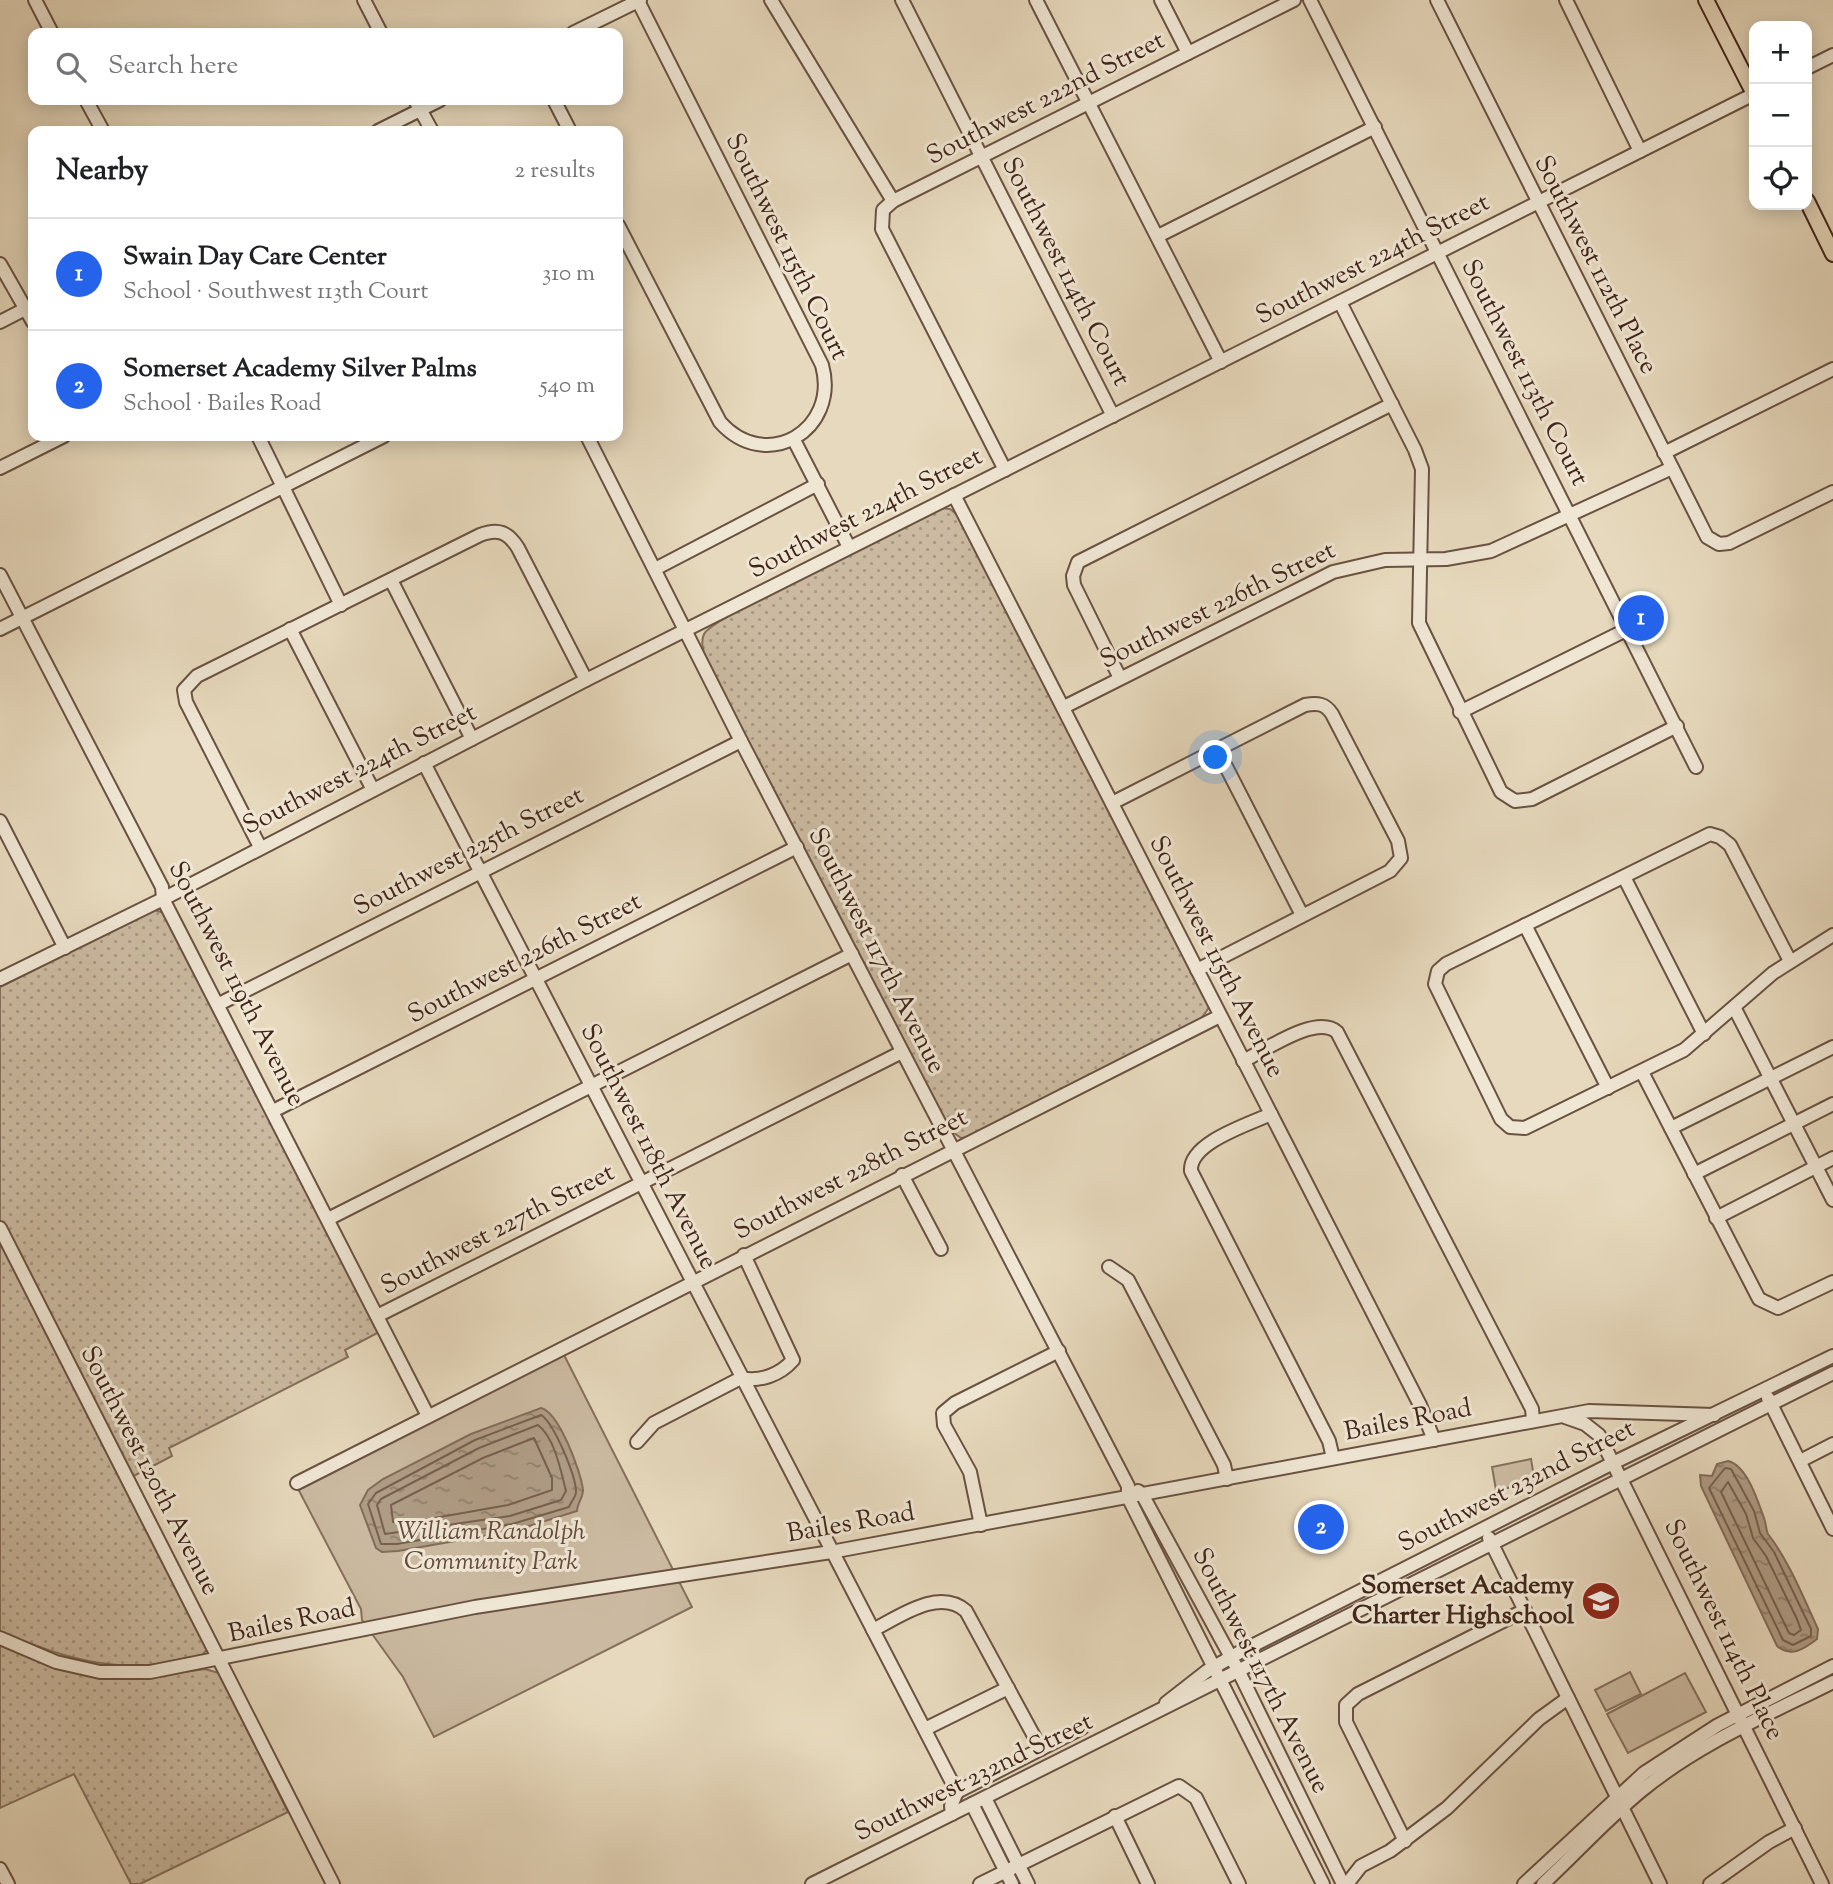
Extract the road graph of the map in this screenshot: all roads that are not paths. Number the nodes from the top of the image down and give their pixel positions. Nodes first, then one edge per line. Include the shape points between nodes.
1 (35, 0) edge
2 (364, 0) edge
3 (639, 0) edge
4 (771, 0) edge
5 (902, 0) edge
6 (1036, 0) edge
7 (1161, 0) edge
8 (1310, 0) edge
9 (1437, 0) edge
10 (1566, 0) edge
11 (1706, 0) edge
12 (1287, 2) edge
13 (49, 28) edge
14 (378, 28) edge
15 (583, 28) edge
16 (1188, 53) junction
17 (1833, 55) edge
18 (1812, 66) edge
19 (1749, 84) edge
20 (1749, 96) edge
21 (1089, 103) junction
22 (89, 105) edge
23 (418, 105) edge
24 (557, 105) edge
25 (100, 126) edge
26 (386, 126) edge
27 (429, 126) edge
28 (567, 126) edge
29 (1375, 127) junction
30 (1640, 151) junction
31 (981, 157) junction
32 (893, 201) junction
33 (1538, 202) junction
34 (1811, 210) edge
35 (623, 235) edge
36 (1158, 236) junction
37 (1439, 253) junction
38 (1833, 254) edge
39 (0, 264) edge
40 (1340, 302) junction
41 (28, 306) edge
42 (28, 308) edge
43 (0, 322) edge
44 (1221, 362) junction
45 (1833, 369) edge
46 (1392, 404) junction
47 (1113, 416) junction
48 (794, 440) junction
49 (54, 441) edge
50 (260, 441) edge
51 (374, 441) edge
52 (590, 441) edge
53 (1664, 453) junction
54 (0, 468) edge
55 (1672, 468) junction
56 (1005, 470) junction
57 (818, 484) junction
58 (283, 486) junction
59 (1833, 492) edge
60 (954, 495) junction
61 (1571, 516) junction
62 (849, 547) junction
63 (1419, 559) junction
64 (656, 569) junction
65 (0, 575) edge
66 (391, 580) junction
67 (341, 605) junction
68 (22, 618) junction
69 (0, 629) edge
70 (290, 629) junction
71 (1628, 629) junction
72 (687, 630) junction
73 (1121, 678) junction
74 (586, 680) junction
75 (1064, 706) junction
76 (1460, 712) junction
77 (1676, 726) junction
78 (472, 739) junction
79 (741, 741) junction
80 (1217, 749) junction
81 (424, 763) junction
82 (1696, 766) dead end
83 (373, 790) junction
84 (1112, 803) junction
85 (0, 821) edge
86 (260, 847) junction
87 (797, 847) junction
88 (481, 872) junction
89 (1623, 877) junction
90 (163, 899) junction
91 (1302, 915) junction
92 (1525, 925) junction
93 (1830, 937) edge
94 (65, 948) junction
95 (1833, 952) edge
96 (852, 954) junction
97 (1790, 961) junction
98 (1197, 970) junction
99 (0, 979) edge
100 (536, 979) junction
101 (219, 1004) junction
102 (1734, 1007) junction
103 (1220, 1016) junction
104 (1704, 1034) junction
105 (1833, 1047) edge
106 (902, 1052) junction
107 (1243, 1061) junction
108 (1642, 1072) junction
109 (1771, 1078) junction
110 (592, 1086) junction
111 (1608, 1087) junction
112 (1833, 1104) edge
113 (273, 1111) junction
114 (1270, 1114) junction
115 (1794, 1123) junction
116 (1671, 1128) junction
117 (953, 1149) junction
118 (1833, 1158) edge
119 (1816, 1167) junction
120 (1694, 1174) junction
121 (902, 1175) junction
122 (642, 1183) junction
123 (1833, 1200) edge
124 (1716, 1218) junction
125 (328, 1219) junction
126 (0, 1228) edge
127 (941, 1249) dead end
128 (744, 1255) junction
129 (1110, 1267) dead end
130 (691, 1281) junction
131 (1833, 1282) edge
132 (377, 1316) junction
133 (1059, 1351) junction
134 (1833, 1356) edge
135 (1833, 1373) edge
136 (741, 1378) junction
137 (1765, 1391) junction
138 (1771, 1403) junction
139 (1619, 1410) junction
140 (1714, 1415) junction
141 (428, 1416) junction
142 (1562, 1416) junction
143 (1533, 1420) junction
144 (1599, 1435) junction
145 (1434, 1440) junction
146 (636, 1442) dead end
147 (1833, 1444) edge
148 (1333, 1458) junction
149 (1800, 1461) junction
150 (1614, 1463) junction
151 (1623, 1478) junction
152 (1227, 1479) junction
153 (297, 1483) dead end
154 (1128, 1491) junction
155 (1142, 1494) junction
156 (981, 1524) junction
157 (1484, 1529) junction
158 (1833, 1529) edge
159 (1492, 1544) junction
160 (831, 1552) junction
161 (1525, 1611) junction
162 (873, 1630) junction
163 (0, 1638) edge
164 (1231, 1657) junction
165 (220, 1660) junction
166 (1215, 1665) junction
167 (1833, 1666) edge
168 (1239, 1672) junction
169 (1223, 1680) junction
170 (1833, 1682) edge
171 (1008, 1688) junction
172 (1568, 1698) junction
173 (1156, 1713) junction
174 (1742, 1720) junction
175 (1082, 1728) dead end
176 (925, 1729) junction
177 (1041, 1749) junction
178 (957, 1792) junction
179 (985, 1798) junction
180 (1619, 1802) junction
181 (972, 1804) junction
182 (952, 1814) junction
183 (1115, 1816) junction
184 (1795, 1828) junction
185 (1405, 1841) junction
186 (1332, 1863) junction
187 (1018, 1865) junction
188 (1361, 1866) junction
189 (0, 1869) edge
190 (1317, 1870) junction
191 (1005, 1871) junction
192 (8, 1884) edge
193 (333, 1884) edge
194 (812, 1884) edge
195 (980, 1884) edge
196 (1012, 1884) edge
197 (1028, 1884) edge
198 (1148, 1884) edge
199 (1239, 1884) edge
200 (1312, 1884) edge
201 (1324, 1884) edge
202 (1345, 1884) edge
203 (1524, 1884) edge
204 (1543, 1884) edge
205 (1660, 1884) edge
206 (1710, 1884) edge
207 (1822, 1884) edge

1 - 13 street
2 - 14 street
3 - 15 street
3 - 48 street, Southwest 115th Court via 822,365 825,386 820,409
4 - 32 street
5 - 31 street, Southwest 114th Court
6 - 21 street
7 - 16 street
8 - 29 street, Southwest 113th Court
9 - 33 street, Southwest 112th Place
10 - 30 street
11 - 19 main road
12 - 16 street, Southwest 222nd Street
16 - 21 street, Southwest 222nd Street
17 - 18 street
20 - 30 street, Southwest 224th Street
21 - 31 street, Southwest 222nd Street
21 - 36 street
22 - 25 street
23 - 26 street
23 - 27 street
24 - 28 street
29 - 36 street
29 - 37 street, Southwest 113th Court
30 - 33 street, Southwest 224th Street
31 - 32 street, Southwest 222nd Street
31 - 47 street, Southwest 114th Court
32 - 56 street via 881,214 883,229
33 - 37 street, Southwest 224th Street
33 - 53 street, Southwest 112th Place
34 - 38 main road
35 - 48 street via 720,422 731,433 758,444
36 - 44 street
37 - 40 street, Southwest 224th Street
37 - 61 street, Southwest 113th Court
39 - 41 street
40 - 44 street, Southwest 224th Street
40 - 46 street
42 - 43 street
44 - 47 street, Southwest 224th Street
45 - 53 street
46 - 63 street via 1422,469
46 - 73 street via 1078,562 1073,571 1075,589
47 - 56 street, Southwest 224th Street
48 - 57 street
49 - 54 street
50 - 58 street
51 - 58 street
52 - 64 street, Southwest 117th Avenue
53 - 55 street, Southwest 112th Place
55 - 59 street, Southwest 112th Place via 1704,533 1719,544 1730,543
55 - 61 street, Southwest 226th Street
56 - 60 street, Southwest 224th Street
57 - 62 street
57 - 64 street, Southwest 224th Street
58 - 67 street
58 - 68 street
60 - 62 street, Southwest 224th Street
60 - 75 street, Southwest 115th Avenue
61 - 63 street, Southwest 226th Street via 1491,551
61 - 71 street, Southwest 113th Court
62 - 72 street, Southwest 224th Street
63 - 73 street, Southwest 226th Street via 1367,562 1333,572
63 - 76 street via 1419,623
64 - 72 street, Southwest 117th Avenue
65 - 68 street, Southwest 119th Avenue
66 - 67 street
66 - 74 street via 480,535 502,531 518,548
66 - 78 street
67 - 70 street
68 - 69 street
68 - 90 street, Southwest 119th Avenue via 159,881
70 - 83 street
70 - 86 street via 193,678 184,690
71 - 76 street
71 - 77 street, Southwest 113th Court
72 - 74 street, Southwest 224th Street
72 - 79 street, Southwest 117th Avenue
73 - 75 street, Southwest 226th Street
74 - 78 street, Southwest 224th Street
75 - 84 street, Southwest 115th Avenue
76 - 77 street via 1498,787 1511,800 1522,801
77 - 82 street, Southwest 113th Court
78 - 81 street, Southwest 224th Street
79 - 87 street, Southwest 117th Avenue
79 - 88 street, Southwest 225th Street
80 - 84 street
80 - 91 street
80 - 91 street via 1305,705 1324,705 1398,841 1401,858 1390,871
81 - 83 street, Southwest 224th Street
81 - 88 street, Southwest 118th Avenue
83 - 86 street, Southwest 224th Street
84 - 98 street, Southwest 115th Avenue
85 - 94 street
86 - 90 street, Southwest 224th Street
87 - 96 street, Southwest 117th Avenue
87 - 100 street, Southwest 226th Street
88 - 100 street, Southwest 118th Avenue
88 - 101 street, Southwest 225th Street
89 - 92 street
89 - 97 street via 1702,836 1723,838
89 - 104 street
90 - 94 street, Southwest 224th Street
90 - 101 street, Southwest 119th Avenue
91 - 98 street
92 - 111 street
92 - 111 street via 1443,966 1435,984 1501,1119 1510,1126 1529,1126
93 - 95 street
93 - 97 street
94 - 99 street, Southwest 224th Street
96 - 106 street, Southwest 117th Avenue
96 - 110 street
97 - 102 street
98 - 103 street, Southwest 115th Avenue
100 - 110 street, Southwest 118th Avenue
100 - 113 street, Southwest 226th Street
101 - 113 street, Southwest 119th Avenue
102 - 104 street
102 - 109 street
103 - 107 street, Southwest 115th Avenue
103 - 117 street, Southwest 228th Street
104 - 108 street
105 - 109 street
106 - 117 street, Southwest 117th Avenue
106 - 122 street, Southwest 227th Street
107 - 114 street, Southwest 115th Avenue
107 - 143 street via 1314,1026 1328,1025 1342,1038 1532,1409
108 - 111 street
108 - 116 street
109 - 115 street
109 - 116 street
110 - 122 street, Southwest 118th Avenue
110 - 125 street
112 - 115 street
113 - 125 street, Southwest 119th Avenue
114 - 145 street, Southwest 115th Avenue
114 - 148 street via 1201,1148 1191,1164 1193,1177 1329,1441
115 - 119 street
115 - 120 street
116 - 120 street
117 - 121 street, Southwest 228th Street
117 - 133 street, Southwest 117th Avenue
118 - 119 street
119 - 123 street
119 - 124 street
120 - 124 street
121 - 127 street
121 - 128 street, Southwest 228th Street
122 - 130 street, Southwest 118th Avenue
122 - 132 street, Southwest 227th Street
124 - 131 street via 1755,1293 1771,1307 1783,1307
125 - 132 street, Southwest 119th Avenue
126 - 165 street, Southwest 120th Avenue
128 - 130 street, Southwest 228th Street
128 - 136 street via 793,1360 757,1380
129 - 152 street via 1128,1280 1224,1465
130 - 136 street, Southwest 118th Avenue
130 - 141 street, Southwest 228th Street
132 - 141 street, Southwest 119th Avenue
133 - 154 street, Southwest 117th Avenue
133 - 156 street via 943,1413 944,1425 970,1472
134 - 137 street, Southwest 232nd Street
135 - 138 street, Southwest 232nd Street
136 - 146 street via 664,1417
136 - 160 street, Southwest 118th Avenue
137 - 138 street
137 - 140 street, Southwest 232nd Street
138 - 149 street
138 - 151 street, Southwest 232nd Street
139 - 140 street, Bailes Road
139 - 142 street, Bailes Road
139 - 144 street via 1602,1418
140 - 150 street, Southwest 232nd Street
141 - 153 street, Southwest 228th Street
142 - 143 street, Bailes Road
142 - 144 street
143 - 145 street, Bailes Road
144 - 150 street, Southwest 114th Place
145 - 148 street, Bailes Road
147 - 149 street
148 - 152 street, Bailes Road
149 - 158 street
150 - 151 street, Southwest 114th Place
150 - 157 street, Southwest 232nd Street
151 - 159 street, Southwest 232nd Street
151 - 174 street, Southwest 114th Place
152 - 155 street, Bailes Road
154 - 155 street
154 - 156 street, Bailes Road
154 - 166 street, Southwest 117th Avenue
155 - 164 street, Southwest 117th Avenue
156 - 160 street, Bailes Road
157 - 159 street
157 - 164 street, Southwest 232nd Street
159 - 161 street
159 - 168 street, Southwest 232nd Street
160 - 162 street, Southwest 118th Avenue
160 - 165 street, Bailes Road via 475,1607
161 - 172 street
161 - 185 street via 1346,1704 1346,1722
162 - 171 street via 930,1602 958,1604
162 - 176 street, Southwest 118th Avenue
163 - 165 street, Bailes Road via 56,1662 100,1672 150,1672
164 - 166 street, Southwest 232nd Street
164 - 168 street, Southwest 117th Avenue
165 - 193 street, Southwest 120th Avenue
166 - 169 street, Southwest 117th Avenue
166 - 173 street, Southwest 232nd Street
167 - 174 street
168 - 169 street, Southwest 232nd Street
168 - 186 street, Southwest 117th Avenue
169 - 173 street, Southwest 232nd Street
169 - 190 street, Southwest 117th Avenue
170 - 174 street
171 - 176 street
171 - 177 street
172 - 180 street
172 - 185 street
173 - 179 street, Southwest 232nd Street
174 - 180 street
174 - 184 street, Southwest 114th Place
175 - 177 street
176 - 178 street, Southwest 118th Avenue
177 - 178 street
178 - 182 street
179 - 181 street, Southwest 232nd Street
179 - 187 street
180 - 203 street
180 - 204 street
180 - 205 street
181 - 182 street, Southwest 232nd Street
181 - 191 street
182 - 194 street, Southwest 232nd Street
183 - 187 street
183 - 198 street
183 - 199 street via 1172,1787 1185,1788 1196,1798
184 - 206 street
184 - 207 street, Southwest 114th Place
185 - 188 street
186 - 188 street
186 - 202 street, Southwest 117th Avenue
187 - 191 street
187 - 197 street
188 - 202 street
189 - 192 street
190 - 200 street
190 - 201 street, Southwest 117th Avenue
191 - 195 street
191 - 196 street

